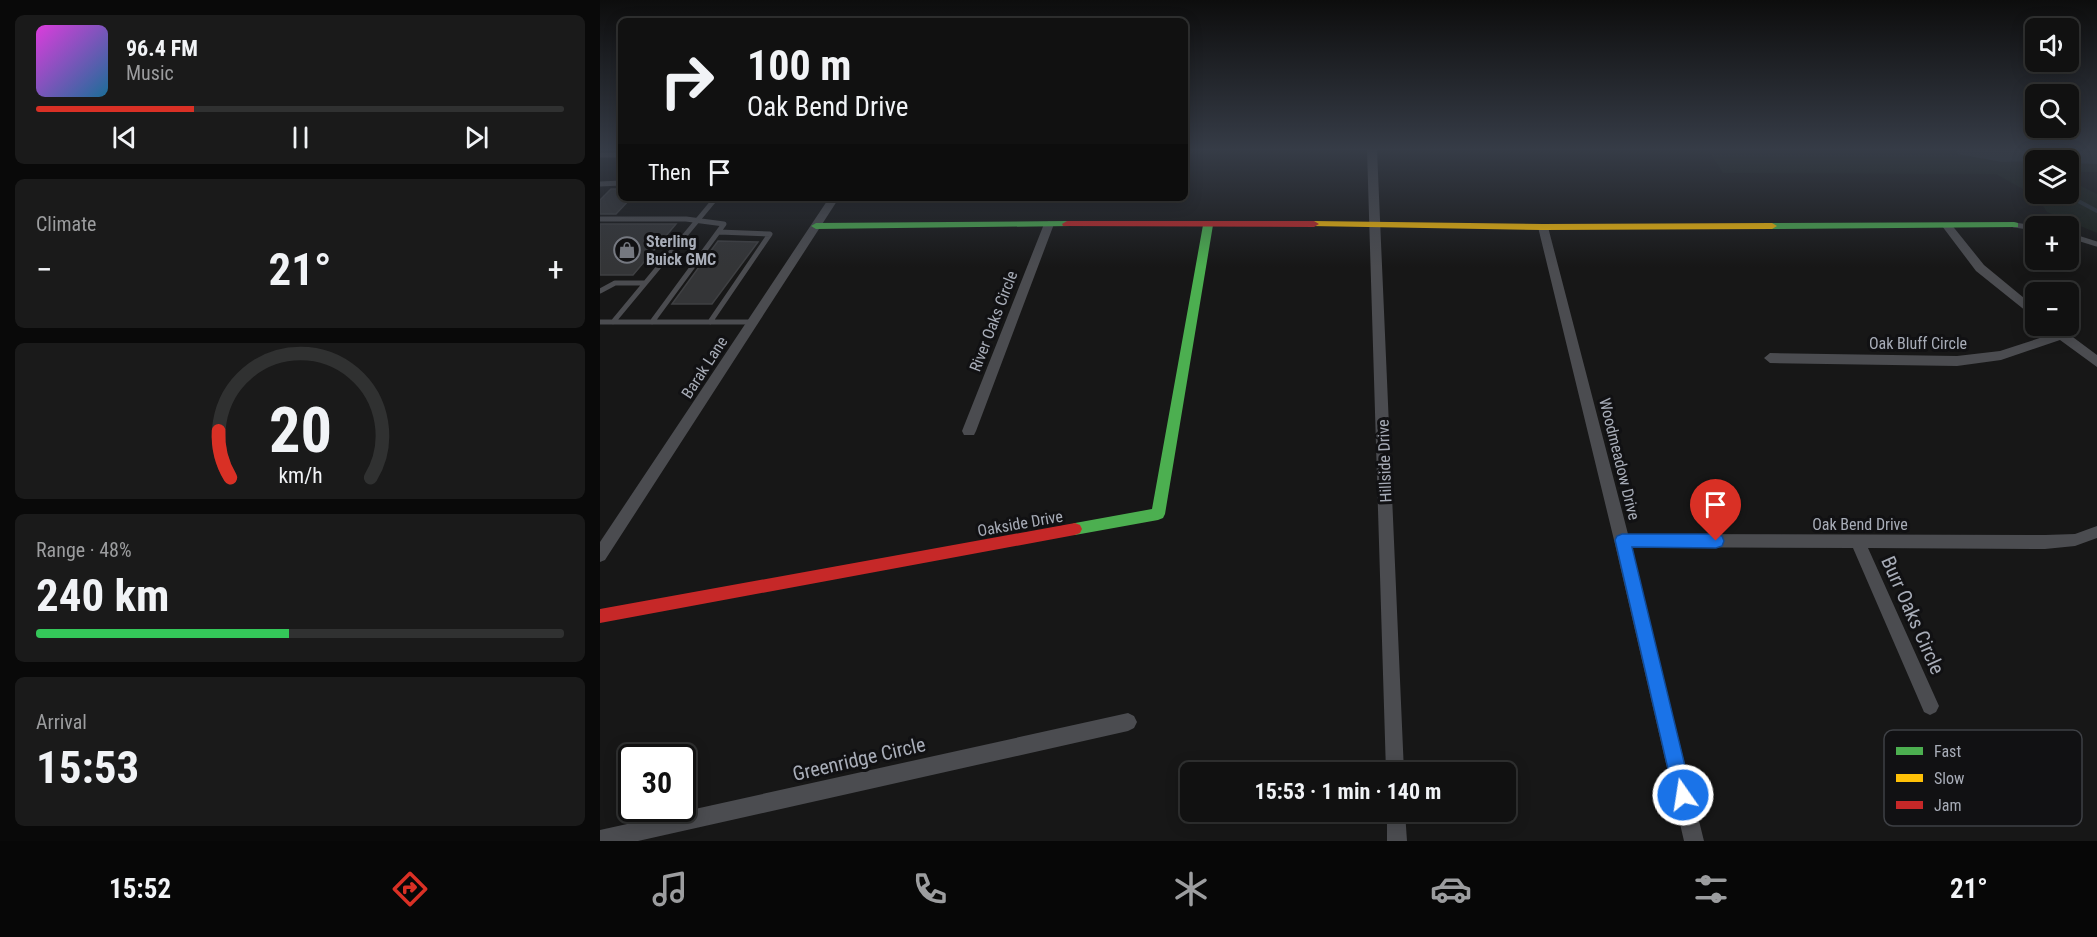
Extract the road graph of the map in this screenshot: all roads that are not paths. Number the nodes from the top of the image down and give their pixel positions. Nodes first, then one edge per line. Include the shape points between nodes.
1 (1374, 189) edge
2 (713, 201) edge
3 (832, 201) edge
4 (600, 219) edge
5 (697, 220) junction
6 (1049, 224) junction
7 (1376, 224) junction
8 (1208, 225) junction
9 (2014, 225) joint
10 (816, 226) junction
11 (1947, 226) junction
12 (2025, 226) edge
13 (1543, 227) junction
14 (719, 232) junction
15 (2079, 238) edge
16 (2097, 243) edge
17 (645, 284) junction
18 (600, 291) edge
19 (2025, 306) edge
20 (600, 322) edge
21 (613, 322) junction
22 (652, 322) junction
23 (710, 322) junction
24 (753, 322) junction
25 (2059, 336) edge
26 (2063, 336) edge
27 (1770, 358) dead end
28 (2097, 362) edge
29 (969, 431) dead end
30 (2097, 532) edge
31 (1622, 540) junction
32 (1857, 542) junction
33 (600, 555) edge
34 (600, 616) edge
35 (1930, 706) dead end
36 (1128, 722) dead end
37 (1395, 762) edge
38 (1396, 822) edge
39 (600, 840) edge
40 (1397, 841) edge
41 (1694, 841) edge

1 - 7 street, Hillside Drive
2 - 5 lane
3 - 10 street, Barak Lane
4 - 5 lane
5 - 14 lane via 720,221 724,224
5 - 17 lane
6 - 8 street
6 - 10 street
6 - 29 street, River Oaks Circle
7 - 8 street
7 - 13 street
7 - 37 street, Hillside Drive
8 - 34 street, Oakside Drive via 1158,514
9 - 11 street
9 - 12 lane
10 - 24 street, Barak Lane
11 - 13 street
11 - 19 street via 1980,268
13 - 31 street, Woodmeadow Drive
14 - 22 lane
14 - 23 lane via 770,234
15 - 16 lane
17 - 18 lane via 615,283
17 - 21 lane
20 - 21 lane
21 - 22 lane
22 - 23 lane
23 - 24 lane
24 - 33 street, Barak Lane
25 - 27 street, Oak Bluff Circle via 1983,359 1957,361
26 - 28 street
30 - 32 street, Oak Bend Drive via 2075,540 2045,542
31 - 32 street, Oak Bend Drive
31 - 41 street, Woodmeadow Drive
32 - 35 street, Burr Oaks Circle
36 - 39 street, Greenridge Circle
38 - 40 street

